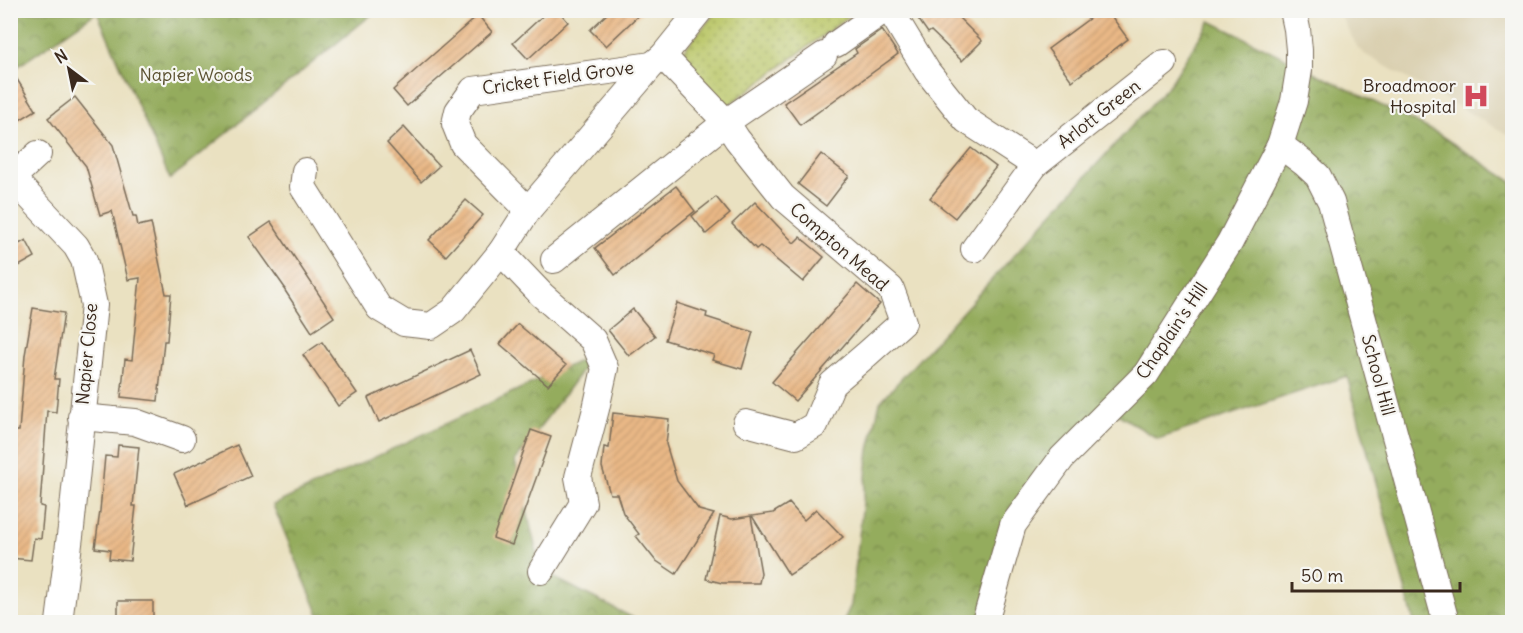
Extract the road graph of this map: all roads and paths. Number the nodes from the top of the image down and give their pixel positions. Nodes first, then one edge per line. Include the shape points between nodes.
1 (700, 10) edge
2 (884, 10) edge
3 (890, 10) edge
4 (1293, 10) edge
5 (658, 60) junction
6 (1164, 63) dead end
7 (726, 122) junction
8 (1280, 145) junction
9 (38, 154) dead end
10 (1035, 165) junction
11 (305, 171) dead end
12 (11, 179) edge
13 (528, 210) junction
14 (974, 249) dead end
15 (501, 252) junction
16 (554, 260) dead end
17 (81, 417) junction
18 (746, 423) dead end
19 (182, 439) dead end
20 (541, 571) dead end
21 (58, 622) edge
22 (985, 622) edge
23 (1446, 622) edge

1 - 5 street, Cricket Field Grove
2 - 7 street
3 - 10 street via 927,71 966,120
4 - 8 street, Chaplain's Hill via 1299,70
5 - 7 street, Compton Mead
5 - 13 street, Cricket Field Grove
5 - 13 street, Cricket Field Grove via 473,90 458,111 455,124 463,144
6 - 10 street, Arlott Green
7 - 16 street
7 - 18 street, Compton Mead via 783,198 891,289 903,322 832,384 815,425 796,436
8 - 22 street, Chaplain's Hill via 1230,242 1146,374 1062,458 1013,525
8 - 23 street, School Hill via 1318,176 1331,202
9 - 12 street
10 - 14 street, Arlott Green
11 - 15 street, Cricket Field Grove via 303,187 379,308 404,323 431,326 453,311
12 - 17 street, Napier Close via 61,228 84,260 94,305
13 - 15 street, Cricket Field Grove
15 - 20 street via 593,340 604,368 578,477 583,503
17 - 19 street, Napier Close via 135,422
17 - 21 street, Napier Close

